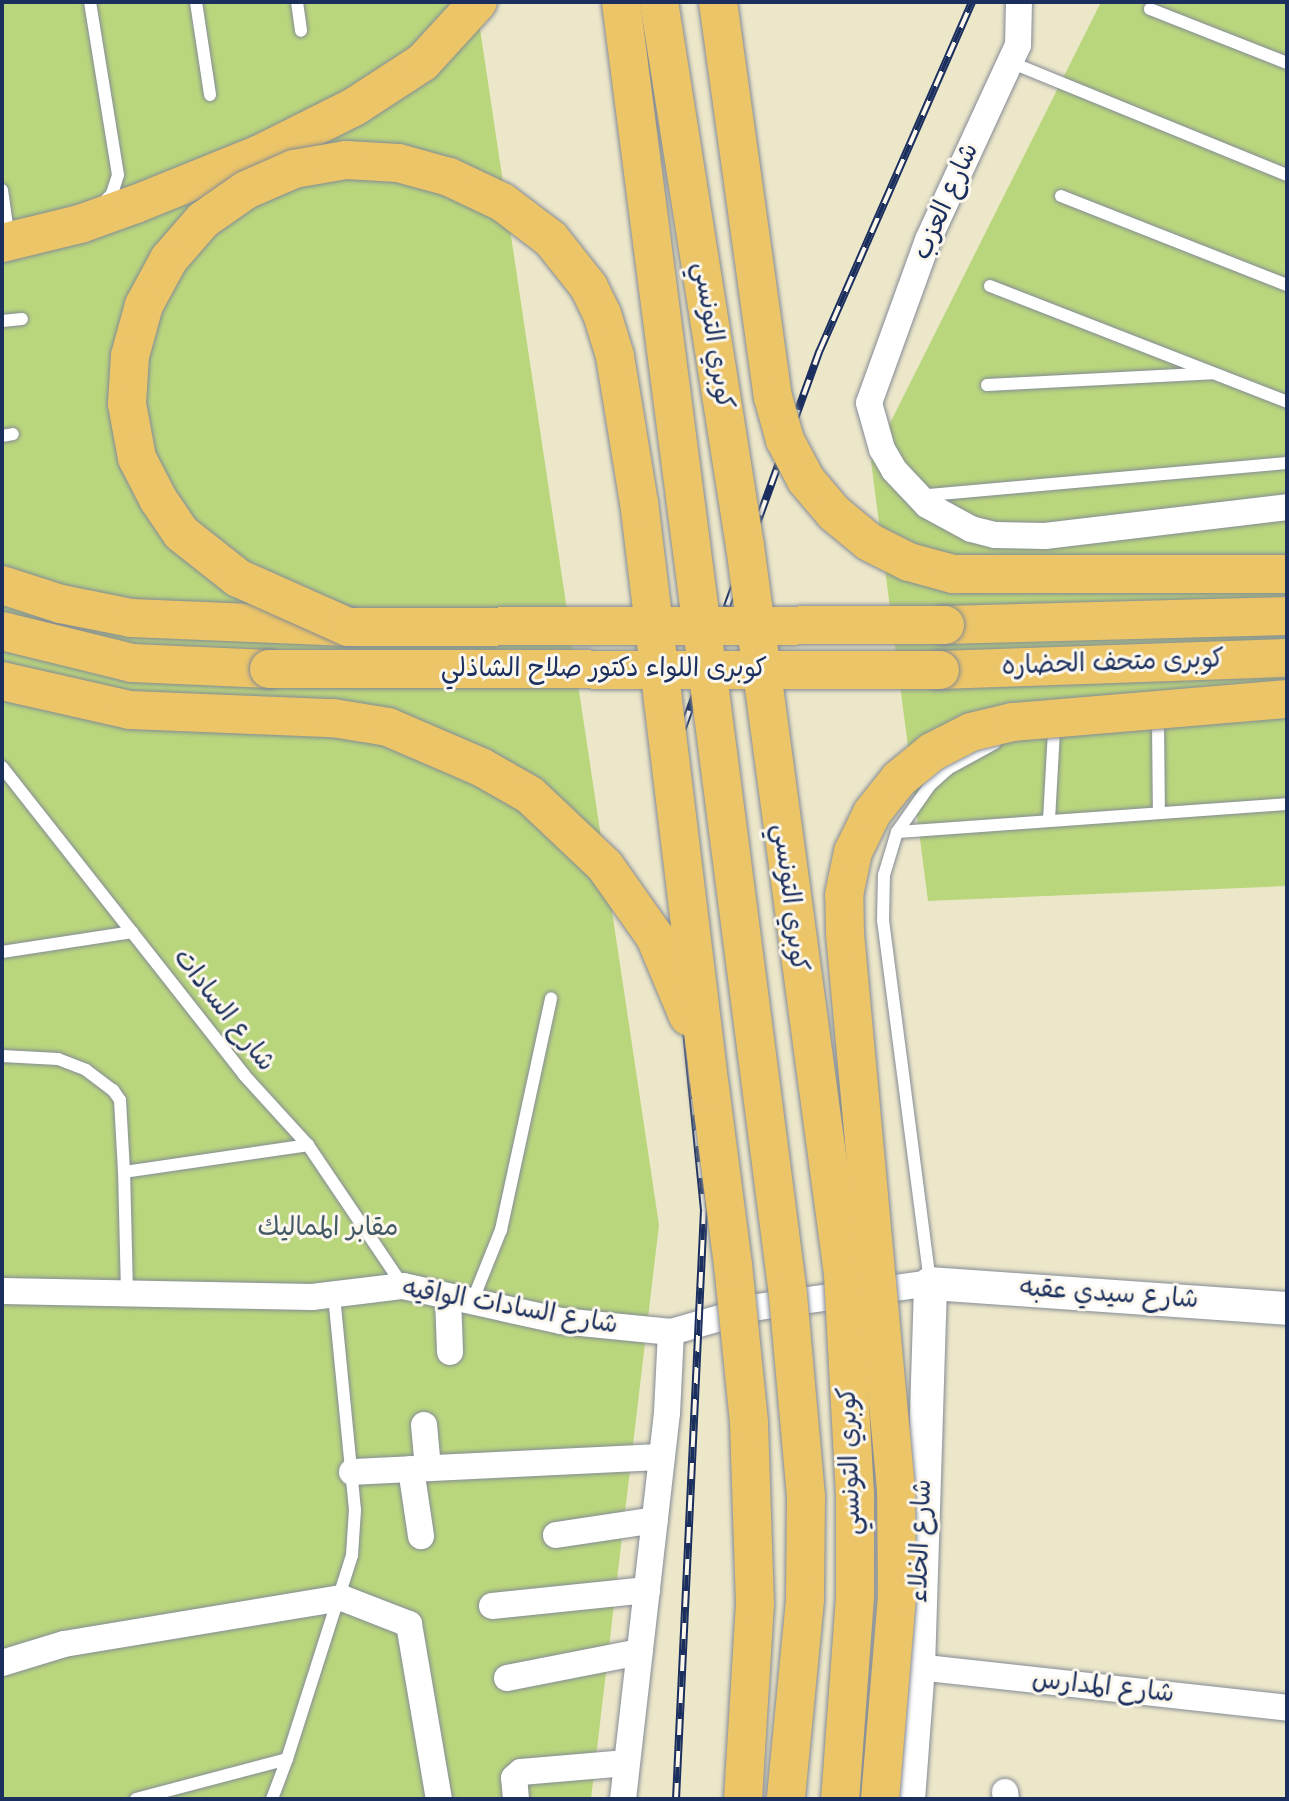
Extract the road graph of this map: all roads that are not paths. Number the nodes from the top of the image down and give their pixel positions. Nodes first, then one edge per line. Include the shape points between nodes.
1 (90, 2) edge
2 (196, 2) edge
3 (297, 2) edge
4 (478, 2) edge
5 (621, 2) edge
6 (659, 2) edge
7 (718, 2) edge
8 (1019, 2) edge
9 (1150, 9) dead end
10 (301, 31) dead end
11 (1010, 62) junction
12 (1287, 63) edge
13 (210, 95) dead end
14 (1287, 174) edge
15 (2, 190) edge
16 (1061, 196) dead end
17 (4, 232) edge
18 (1287, 285) edge
19 (990, 286) dead end
20 (22, 319) dead end
21 (2, 321) edge
22 (1217, 373) junction
23 (987, 385) dead end
24 (1287, 402) edge
25 (1287, 463) edge
26 (917, 496) junction
27 (1287, 507) edge
28 (1287, 574) edge
29 (2, 585) edge
30 (1287, 616) edge
31 (945, 625) joint
32 (348, 627) junction
33 (2, 631) edge
34 (1287, 658) edge
35 (940, 670) joint
36 (2, 681) edge
37 (1287, 699) edge
38 (1287, 713) edge
39 (1158, 724) junction
40 (1054, 730) junction
41 (1027, 736) dead end
42 (1013, 738) dead end
43 (3, 771) edge
44 (1287, 804) edge
45 (1159, 813) junction
46 (1049, 820) junction
47 (897, 832) junction
48 (132, 932) junction
49 (2, 952) edge
50 (551, 998) dead end
51 (2, 1056) edge
52 (710, 1089) junction
53 (307, 1145) junction
54 (124, 1172) junction
55 (930, 1283) junction
56 (403, 1286) junction
57 (2, 1292) edge
58 (127, 1292) junction
59 (334, 1296) junction
60 (460, 1300) junction
61 (1287, 1308) edge
62 (671, 1332) junction
63 (450, 1352) dead end
64 (424, 1425) dead end
65 (662, 1457) junction
66 (419, 1469) junction
67 (352, 1472) junction
68 (655, 1520) junction
69 (555, 1535) dead end
70 (421, 1536) dead end
71 (647, 1590) junction
72 (342, 1598) junction
73 (492, 1606) dead end
74 (639, 1652) junction
75 (2, 1663) edge
76 (918, 1667) junction
77 (507, 1678) dead end
78 (1287, 1708) edge
79 (287, 1759) junction
80 (627, 1763) junction
81 (136, 1799) edge
82 (272, 1799) edge
83 (439, 1799) edge
84 (516, 1799) edge
85 (623, 1799) edge
86 (743, 1799) edge
87 (786, 1799) edge
88 (840, 1799) edge
89 (880, 1799) edge
90 (908, 1799) edge

1 - 17 lane via 117,185 96,205
2 - 13 lane
3 - 10 lane
4 - 17 highway via 423,62 354,107 260,154 80,224
5 - 87 highway, كوبري التونسي, bridge via 788,1295 806,1497 805,1600
6 - 88 highway, كوبري التونسي, bridge via 745,546 843,1274 855,1493 855,1597
7 - 28 highway, bridge via 773,397 785,440 806,480 834,513 869,542 909,562 953,574
8 - 11 street, شارع العزب via 1021,26
9 - 12 lane
11 - 14 lane
11 - 26 street, شارع العزب via 928,240 869,403 882,449
15 - 17 lane
16 - 18 lane
19 - 22 lane
20 - 21 lane
22 - 23 lane
22 - 24 lane
25 - 26 lane
26 - 27 street via 971,529 1020,538
29 - 32 highway, كوبرى اللواء دكتور صلاح الشاذلي via 61,604 131,618
30 - 31 highway, كوبرى متحف الحضاره
31 - 32 highway, كوبرى اللواء دكتور صلاح الشاذلي, bridge
32 - 52 highway, bridge via 238,578 181,533 137,458 127,404 130,356 144,306 169,260 214,212 246,190 294,169 346,160 398,163 449,177 502,202 570,262 602,314 615,356 639,503
33 - 35 highway, كوبرى اللواء دكتور صلاح الشاذلي, bridge via 132,663 269,669
34 - 35 highway, كوبرى متحف الحضاره
36 - 52 highway, bridge via 130,710 333,718 388,727 481,766 548,811 623,890 655,937
37 - 89 highway, bridge via 1035,719 971,732 932,752 899,779 872,813 853,852 844,895 845,934 896,1490 897,1595
38 - 39 lane
39 - 40 lane
39 - 45 lane
40 - 41 lane
40 - 46 lane
42 - 47 lane via 949,768 913,804
43 - 48 lane, شارع السادات
44 - 45 lane
45 - 46 lane
46 - 47 lane
47 - 55 lane via 881,901
48 - 49 lane
48 - 53 lane, شارع السادات via 244,1075
50 - 60 lane via 501,1230
51 - 54 lane via 58,1059 86,1070 113,1090 121,1113
52 - 86 highway, bridge via 733,1265 754,1496 755,1605
53 - 54 lane
53 - 56 lane, شارع السادات
54 - 58 lane
55 - 61 street, شارع سيدي عقبه
55 - 62 street, شارع السادات الواقيه via 758,1307
55 - 76 street, شارع الخلاء
56 - 59 street, شارع السادات الواقيه
56 - 60 street, شارع السادات الواقيه
57 - 58 street, شارع السادات الواقيه
58 - 59 street, شارع السادات الواقيه
59 - 67 lane
60 - 62 street, شارع السادات الواقيه via 561,1321
60 - 63 street
62 - 65 street
64 - 66 street
65 - 66 street
65 - 68 street
66 - 67 street
66 - 70 street
67 - 72 lane via 352,1555
68 - 69 street
68 - 71 street
71 - 73 street
71 - 74 street
72 - 75 street via 64,1644
72 - 79 lane
72 - 83 street via 410,1624
74 - 77 street
74 - 80 street
76 - 78 street, شارع المدارس
76 - 90 street, شارع الخلاء
79 - 81 lane
79 - 82 lane
80 - 84 street via 521,1772 514,1778
80 - 85 street

